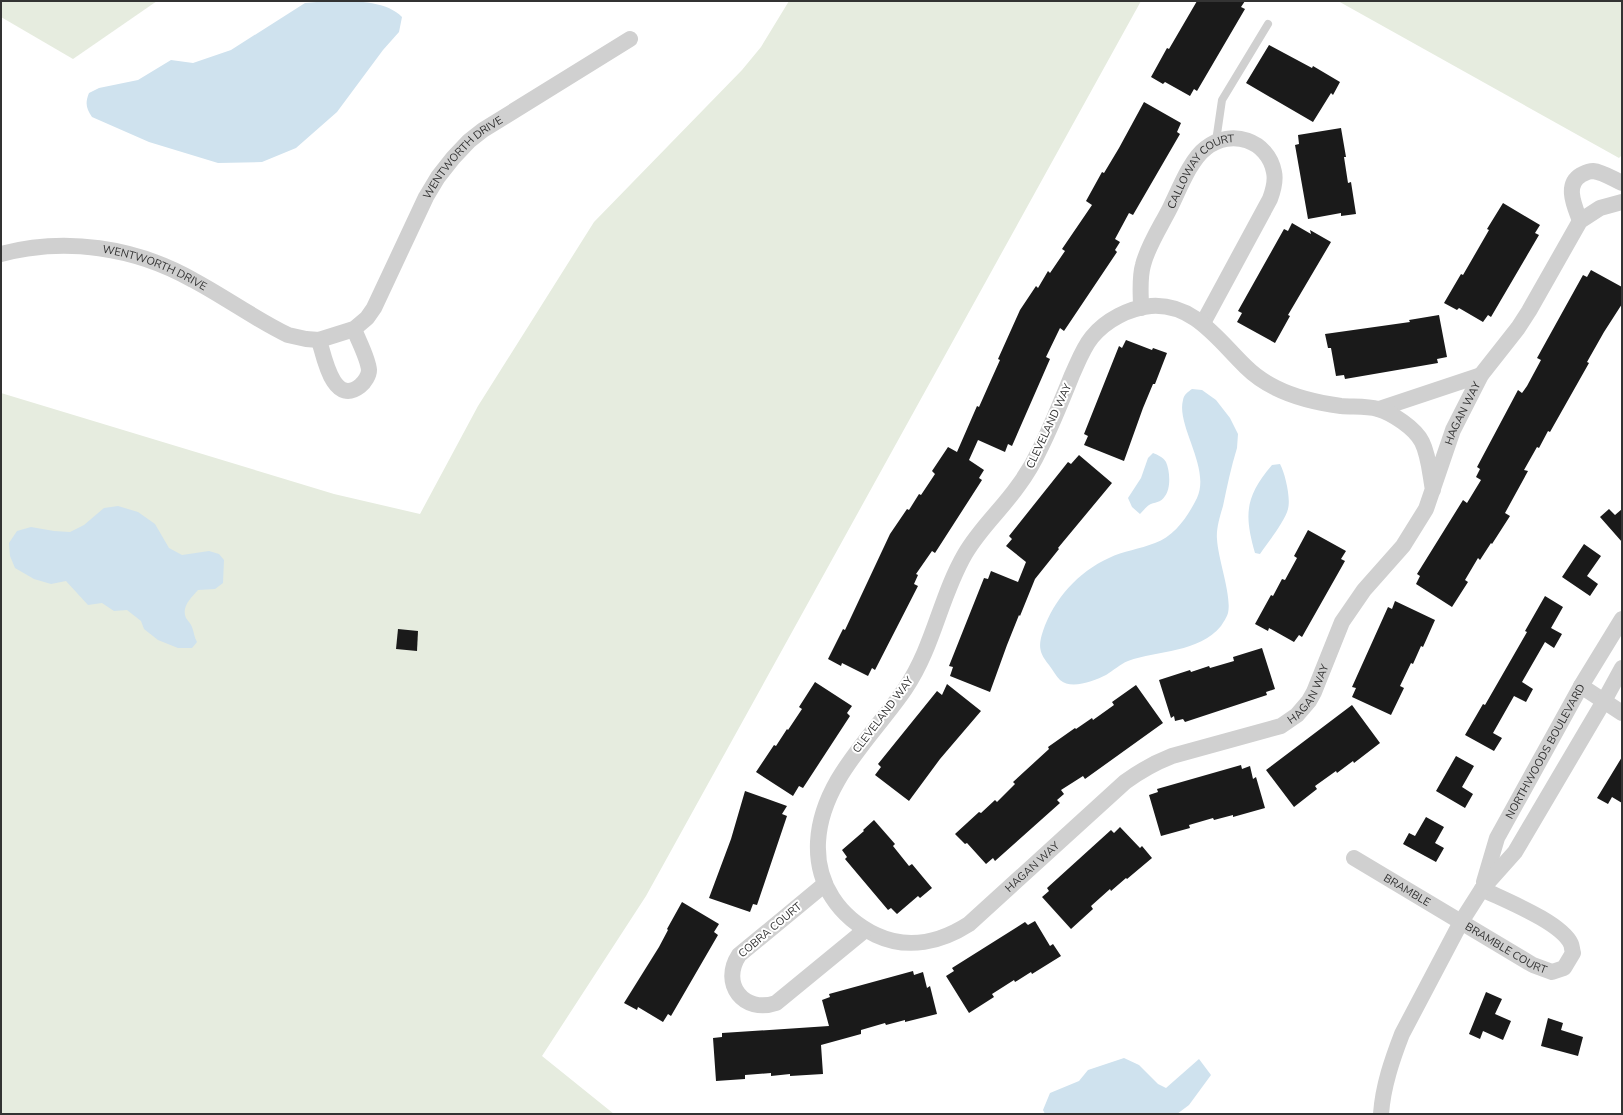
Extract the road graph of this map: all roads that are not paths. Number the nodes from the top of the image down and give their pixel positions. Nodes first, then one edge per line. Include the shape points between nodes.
1 (1268, 24) dead end
2 (630, 39) dead end
3 (1216, 141) junction
4 (1622, 183) edge
5 (1620, 202) edge
6 (1580, 221) junction
7 (1, 254) edge
8 (1141, 308) junction
9 (1203, 323) junction
10 (354, 328) junction
11 (319, 340) junction
12 (1481, 375) junction
13 (1379, 409) junction
14 (1433, 490) junction
15 (1622, 619) edge
16 (1603, 650) junction
17 (1622, 663) edge
18 (1622, 668) edge
19 (1581, 686) junction
20 (1604, 702) junction
21 (1622, 713) edge
22 (1354, 858) dead end
23 (825, 884) junction
24 (1482, 889) junction
25 (1461, 922) junction
26 (866, 930) junction
27 (1381, 1114) edge

1 - 3 lane via 1222,100
2 - 10 street, WENTWORTH DRIVE via 483,130 453,158 438,176 426,197 374,308 367,318
3 - 8 street, CALLOWAY COURT via 1205,148 1195,160 1151,246 1141,272
3 - 9 street, CALLOWAY COURT via 1228,137 1253,142 1268,158 1274,173 1274,182 1270,199
4 - 6 street via 1590,171 1578,177 1571,188 1573,203
5 - 6 street, HAGAN WAY via 1600,208
6 - 12 street, HAGAN WAY via 1529,311
7 - 11 street, WENTWORTH DRIVE via 31,248 78,246 140,257 192,279 288,335
8 - 9 street, CLEVELAND WAY via 1152,306 1178,309
8 - 23 street, CLEVELAND WAY via 1111,320 1092,337 1082,353 1029,469 1017,488 985,526 957,568 924,656 915,673 846,765 827,803 818,840 818,861
9 - 13 street, CLEVELAND WAY via 1249,370 1276,388 1311,401
10 - 11 street, WENTWORTH DRIVE
10 - 11 street via 369,372 360,386 352,390 342,389 331,379
12 - 13 street, CLEVELAND WAY
12 - 14 street, HAGAN WAY via 1453,430
13 - 14 street, CLEVELAND WAY via 1405,423 1420,439 1427,456
14 - 26 street, HAGAN WAY via 1426,509 1403,546 1364,590 1342,622 1316,688 1298,715 1281,726 1172,756 1139,772 969,924 955,933 930,942 900,943
15 - 16 street, NORTHWOODS BOULEVARD
16 - 17 street
16 - 19 street, NORTHWOODS BOULEVARD
18 - 20 street, NORTHWOODS BOULEVARD
19 - 20 street
19 - 24 street, NORTHWOODS BOULEVARD via 1497,838
20 - 21 street
20 - 24 street, NORTHWOODS BOULEVARD via 1515,852
22 - 25 street, BRAMBLE
23 - 26 street, HAGAN WAY via 841,910 851,921
23 - 26 street, COBRA COURT via 738,955 731,970 738,994 744,1000 759,1006 776,1003
24 - 25 street, NORTHWOODS BOULEVARD
24 - 25 street, BRAMBLE COURT via 1533,913 1557,929 1571,943 1573,953 1564,968 1552,972 1533,965
25 - 27 street, NORTHWOODS BOULEVARD via 1397,1047

